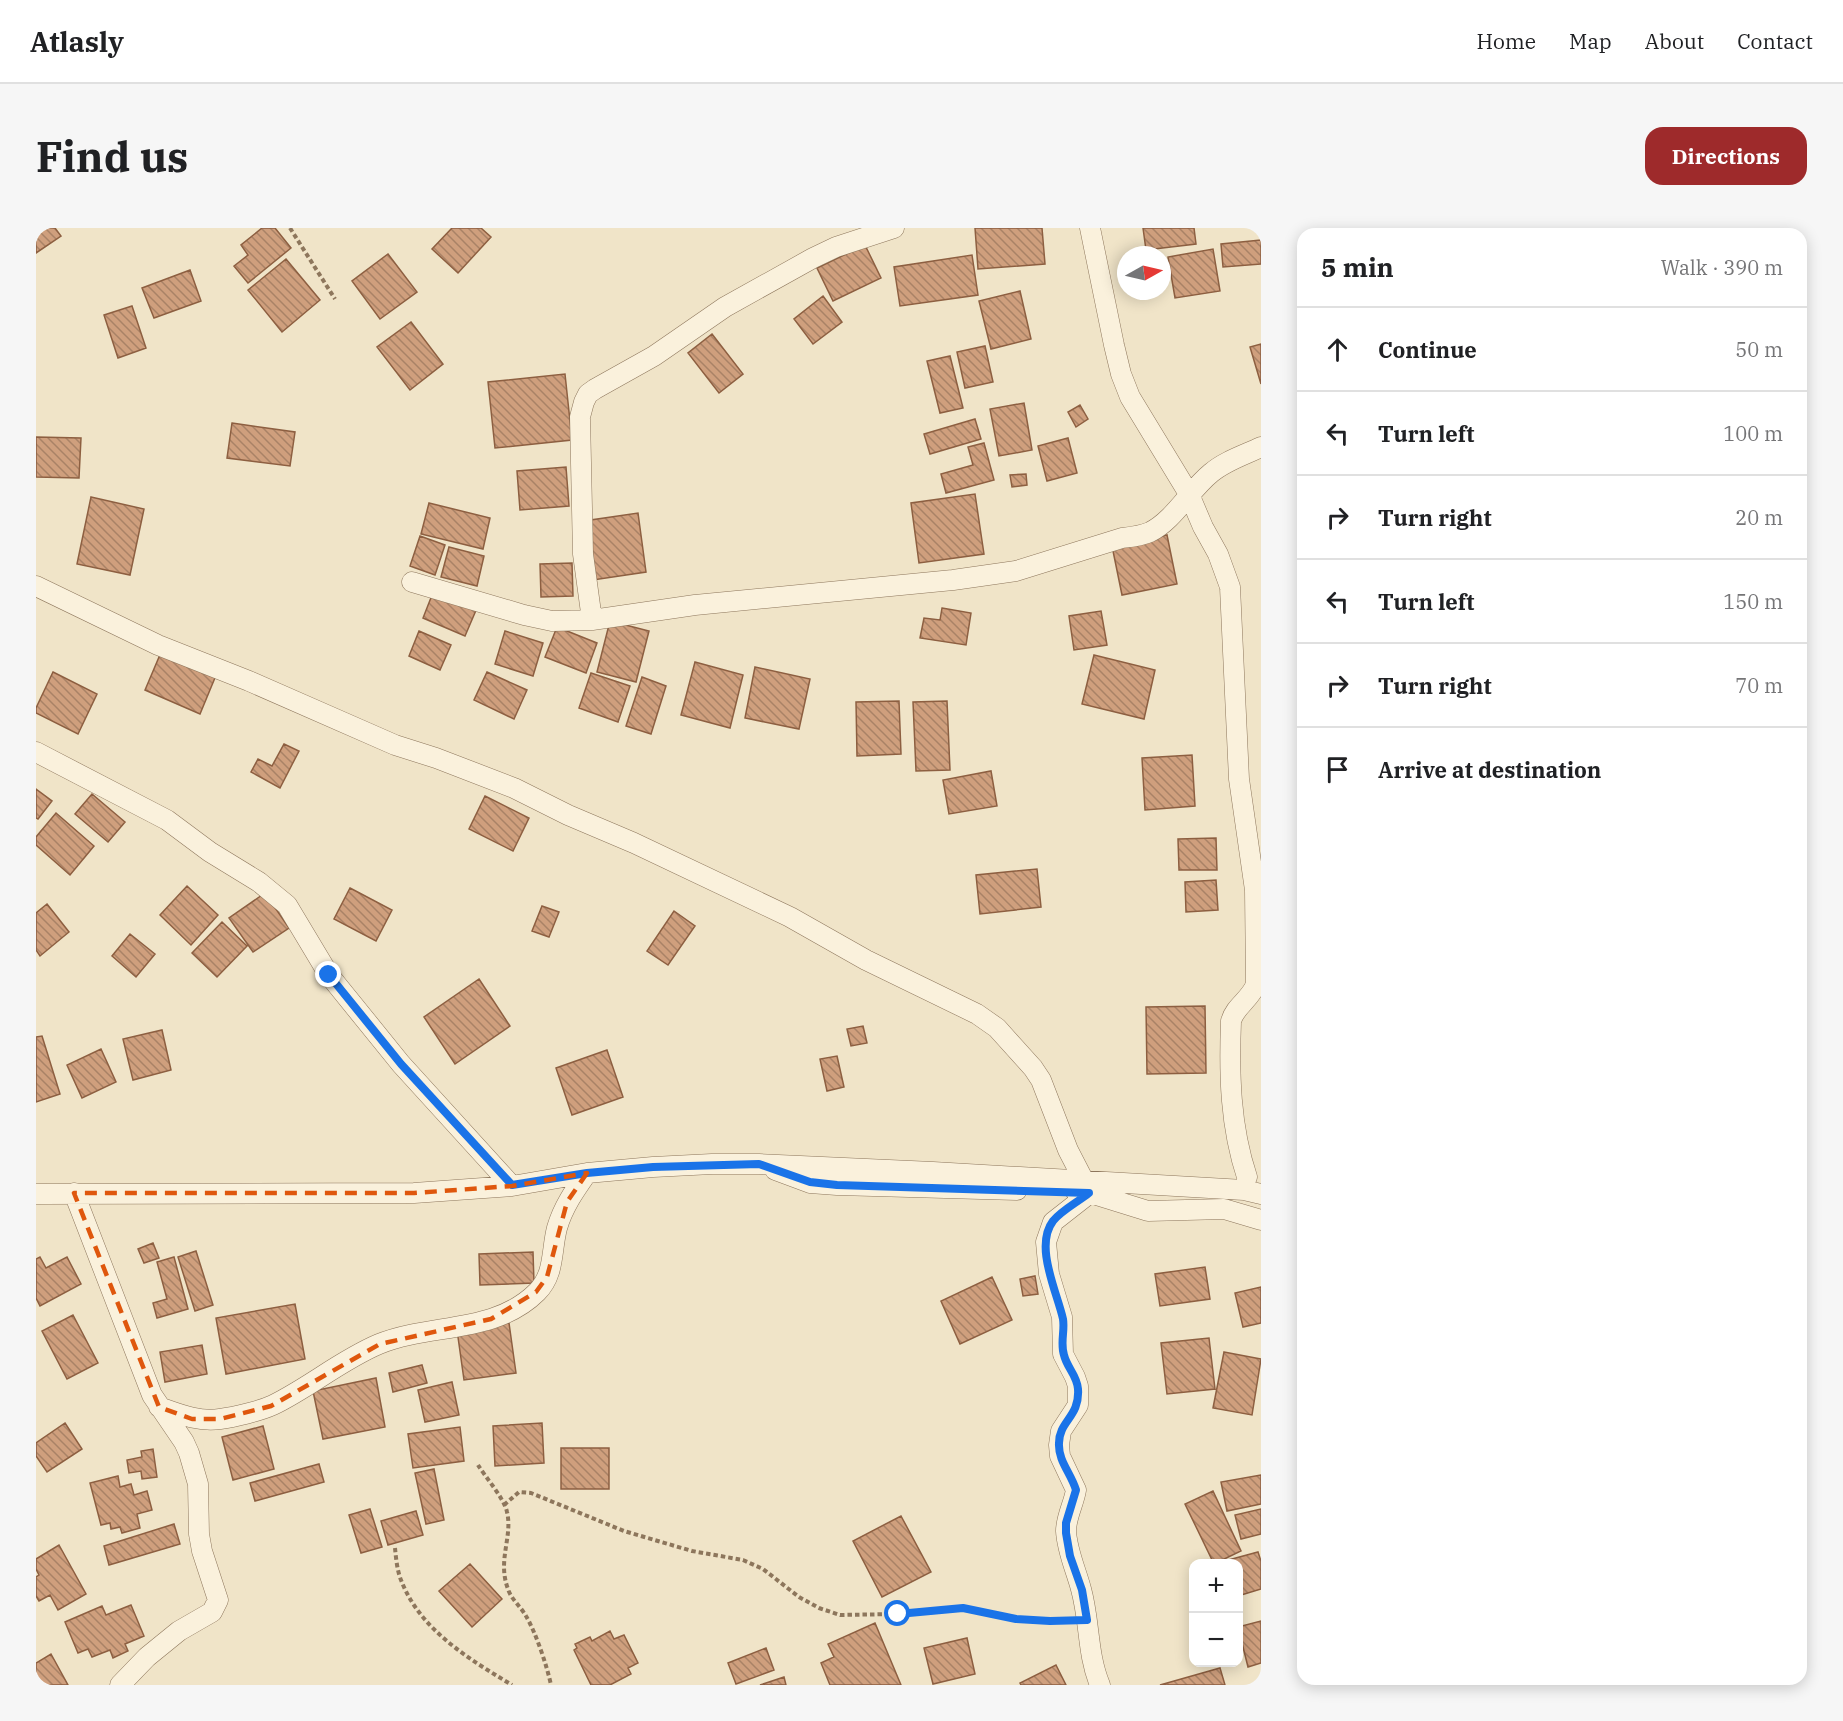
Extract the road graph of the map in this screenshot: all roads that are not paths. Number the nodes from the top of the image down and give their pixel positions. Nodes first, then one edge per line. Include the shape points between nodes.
1 (894, 228) edge
2 (1090, 228) edge
3 (1261, 447) edge
4 (1190, 494) junction
5 (412, 582) dead end
6 (36, 586) edge
7 (592, 620) junction
8 (36, 752) edge
9 (587, 1173) junction
10 (1247, 1177) dead end
11 (512, 1185) junction
12 (1087, 1187) junction
13 (74, 1193) junction
14 (36, 1194) edge
15 (1261, 1194) edge
16 (1261, 1220) edge
17 (159, 1407) junction
18 (120, 1685) edge
19 (1100, 1685) edge

1 - 7 street via 813,258 725,307 654,356 588,394 580,417 581,502
2 - 4 street via 1124,382
3 - 4 street via 1211,472
4 - 7 street via 1151,531 1016,571 695,605
4 - 10 street via 1230,587 1239,779 1255,890 1256,984 1232,1014 1229,1078 1239,1152
5 - 7 street via 552,621
6 - 12 street via 158,645 395,745 514,788 790,917 866,960 977,1014 997,1028 1041,1080
8 - 11 street via 167,820 279,897 293,913 329,975 401,1064
9 - 11 street
9 - 12 street via 759,1164
9 - 17 street via 567,1202 557,1228 548,1277 537,1292 509,1312 380,1344 271,1406 219,1419 192,1419
11 - 13 street via 414,1193
12 - 15 street via 1244,1190
12 - 16 street via 1148,1211 1224,1209
12 - 19 street via 1053,1222 1046,1242 1049,1274 1062,1317 1063,1354 1078,1386 1078,1405 1061,1431 1059,1445 1076,1490 1066,1533 1082,1590 1090,1657
13 - 14 street
13 - 17 street
17 - 18 street via 184,1442 194,1465 199,1534 218,1600 212,1612 179,1631

